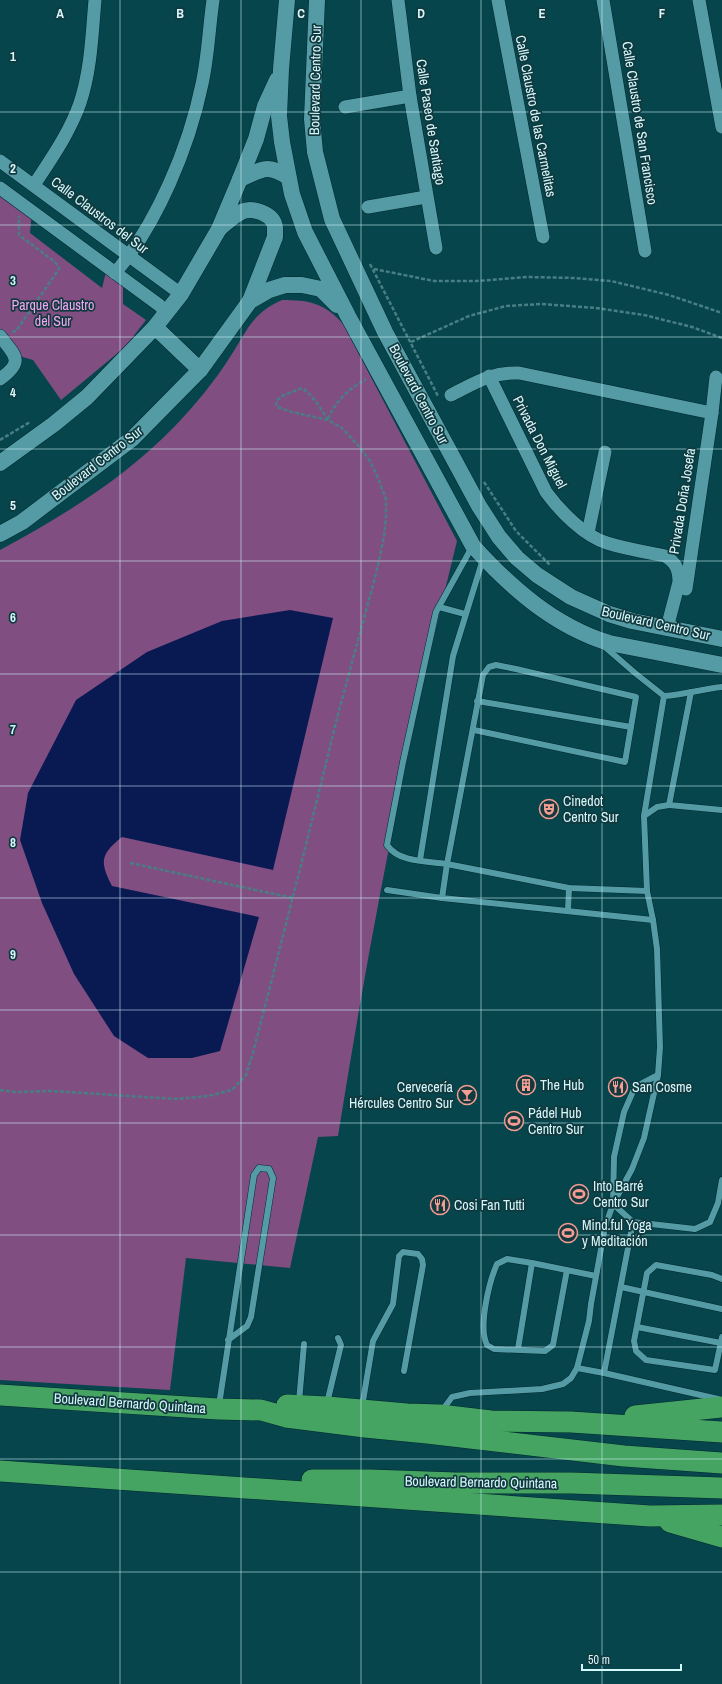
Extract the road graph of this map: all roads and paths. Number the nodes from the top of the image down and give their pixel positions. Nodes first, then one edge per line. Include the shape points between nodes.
1 (95, 0) edge
2 (213, 0) edge
3 (287, 0) edge
4 (317, 0) edge
5 (398, 0) edge
6 (498, 0) edge
7 (603, 0) edge
8 (699, 0) edge
9 (281, 69) junction
10 (410, 96) junction
11 (345, 107) dead end
12 (722, 127) edge
13 (0, 161) edge
14 (288, 177) junction
15 (240, 179) junction
16 (34, 185) junction
17 (0, 188) edge
18 (426, 197) junction
19 (368, 207) dead end
20 (19, 223) dead end
21 (219, 229) junction
22 (543, 237) dead end
23 (436, 248) dead end
24 (645, 250) dead end
25 (129, 257) junction
26 (370, 262) dead end
27 (373, 269) junction
28 (115, 273) junction
29 (181, 294) junction
30 (250, 301) junction
31 (167, 313) junction
32 (722, 313) edge
33 (348, 316) junction
34 (155, 327) junction
35 (3, 333) edge
36 (722, 338) edge
37 (411, 342) junction
38 (200, 370) junction
39 (489, 376) junction
40 (370, 377) dead end
41 (716, 377) dead end
42 (0, 379) edge
43 (444, 396) joint
44 (712, 413) junction
45 (36, 418) dead end
46 (328, 420) junction
47 (0, 440) edge
48 (605, 452) dead end
49 (0, 463) edge
50 (482, 480) dead end
51 (22, 522) junction
52 (0, 525) edge
53 (588, 533) junction
54 (0, 534) edge
55 (478, 552) junction
56 (676, 565) joint
57 (552, 567) dead end
58 (439, 607) junction
59 (465, 614) junction
60 (671, 629) junction
61 (597, 639) junction
62 (722, 639) edge
63 (722, 665) edge
64 (722, 687) edge
65 (691, 692) junction
66 (664, 696) junction
67 (477, 701) junction
68 (631, 727) junction
69 (474, 730) junction
70 (669, 805) junction
71 (722, 810) edge
72 (644, 816) junction
73 (420, 860) junction
74 (130, 863) dead end
75 (447, 864) junction
76 (569, 888) junction
77 (387, 890) dead end
78 (647, 891) junction
79 (293, 898) junction
80 (442, 898) junction
81 (568, 910) junction
82 (653, 920) junction
83 (658, 1075) junction
84 (0, 1090) edge
85 (722, 1180) edge
86 (613, 1204) junction
87 (720, 1204) edge
88 (633, 1222) junction
89 (532, 1263) junction
90 (567, 1270) junction
91 (596, 1276) junction
92 (722, 1279) edge
93 (621, 1287) junction
94 (643, 1292) junction
95 (722, 1310) edge
96 (637, 1326) junction
97 (338, 1338) dead end
98 (228, 1340) junction
99 (721, 1340) edge
100 (304, 1344) dead end
101 (518, 1349) junction
102 (577, 1368) junction
103 (404, 1371) dead end
104 (604, 1373) junction
105 (0, 1394) edge
106 (722, 1400) edge
107 (299, 1405) junction
108 (326, 1406) junction
109 (722, 1407) edge
110 (218, 1409) junction
111 (261, 1410) junction
112 (362, 1410) junction
113 (440, 1415) junction
114 (606, 1424) junction
115 (722, 1432) edge
116 (722, 1463) edge
117 (0, 1471) edge
118 (240, 1488) junction
119 (722, 1488) edge
120 (722, 1515) edge
121 (650, 1516) junction
122 (722, 1537) edge

1 - 16 street via 90,59 80,102 61,142
2 - 25 street via 202,84 182,155 162,199
3 - 9 street, Boulevard Centro Sur
4 - 60 street, Boulevard Centro Sur via 312,119 315,152 332,219 385,332 479,506 508,548 537,575 571,597 590,607 632,621
5 - 10 street, Calle Paseo de Santiago
6 - 22 street, Calle Claustro de las Carmelitas
7 - 24 street, Calle Claustro de San Francisco
8 - 12 street
9 - 14 street, Boulevard Centro Sur via 279,116
9 - 15 street
10 - 11 street
10 - 18 street, Calle Paseo de Santiago
13 - 16 street, Calle Claustros del Sur
14 - 15 street via 276,169 267,168
14 - 33 street, Boulevard Centro Sur via 306,232
15 - 21 street
16 - 25 street, Calle Claustros del Sur
17 - 28 street
18 - 19 street
18 - 23 street, Calle Paseo de Santiago
20 - 35 path via 19,235 55,262 59,269 16,331
21 - 29 street
21 - 30 street via 233,216 247,210 264,214 275,226 275,237
25 - 28 street
25 - 29 street, Calle Claustros del Sur
26 - 27 path
27 - 32 path via 434,281 527,277 611,281 669,295
27 - 37 path
28 - 31 street
29 - 31 street
30 - 33 street, Boulevard Centro Sur via 269,290 285,285 302,285 321,289
30 - 38 street, Boulevard Centro Sur
31 - 34 street
33 - 55 street, Boulevard Centro Sur
34 - 38 street
34 - 49 street via 87,397
35 - 42 street via 15,356 15,365
36 - 37 path via 644,314 542,304 506,306 469,316
37 - 43 path
38 - 51 street, Boulevard Centro Sur via 132,438
39 - 43 street
39 - 44 street via 504,372 519,373
39 - 53 street, Privada Don Miguel via 546,492 558,508
40 - 46 path via 345,394 334,406
41 - 44 street, Privada Doña Josefa
44 - 60 street, Privada Doña Josefa via 686,591
45 - 47 path
46 - 46 path via 278,407 276,401 302,388 317,402
46 - 79 path via 342,428 370,461 386,499 384,537
48 - 53 street
50 - 57 path via 516,531
51 - 52 street
51 - 54 street, Boulevard Centro Sur
53 - 56 street, Privada Don Miguel via 606,543 665,556
55 - 58 lane
55 - 59 lane
55 - 61 street, Boulevard Centro Sur via 537,607
56 - 60 street, Privada Doña Josefa via 679,582
58 - 59 lane
58 - 73 lane via 431,632 387,845 392,852 404,858
59 - 73 lane via 452,656
60 - 62 street, Boulevard Centro Sur
61 - 63 street, Boulevard Centro Sur
61 - 66 lane
64 - 65 lane
65 - 66 lane
65 - 70 lane
66 - 72 lane
67 - 68 lane
67 - 68 lane via 483,675 489,667 496,665 636,697
67 - 69 lane
68 - 69 lane via 625,762
69 - 75 lane
70 - 71 lane
70 - 72 lane via 657,807
72 - 78 lane
73 - 75 lane
74 - 79 path
75 - 76 lane
75 - 80 lane
76 - 78 lane
76 - 81 lane
77 - 80 lane
78 - 82 lane
79 - 84 path via 246,1075 232,1090 208,1096 176,1098
80 - 81 lane
81 - 82 lane
82 - 83 lane via 657,949 660,1047
83 - 86 lane via 644,1138 632,1169
83 - 86 lane via 635,1087 624,1112 614,1157
85 - 87 lane
86 - 88 lane
86 - 91 lane via 605,1227
87 - 88 lane via 710,1222 696,1229
88 - 93 lane
89 - 90 lane
89 - 101 lane
89 - 101 lane via 507,1259 497,1264 486,1302 484,1338 487,1345 494,1348
90 - 91 lane
90 - 101 lane via 553,1345 545,1351
91 - 102 lane via 589,1321
92 - 94 lane via 656,1265 647,1273
93 - 94 lane
93 - 104 lane
94 - 95 lane
94 - 96 lane
96 - 99 lane
96 - 99 lane via 634,1341 636,1351 646,1360 715,1370
97 - 108 lane via 341,1345
98 - 98 lane via 254,1175 260,1168 269,1169 273,1178 251,1317 247,1326
98 - 110 lane
100 - 107 lane
102 - 104 lane
102 - 113 lane via 571,1378 563,1384 542,1389 470,1393 452,1397
103 - 112 lane via 423,1265 418,1254 408,1252 398,1256 393,1304 373,1341
104 - 106 lane
105 - 110 highway, Boulevard Bernardo Quintana
107 - 108 highway, Boulevard Bernardo Quintana
107 - 111 highway, Boulevard Bernardo Quintana via 274,1406
108 - 112 highway, Boulevard Bernardo Quintana
109 - 114 highway via 637,1416
110 - 111 highway, Boulevard Bernardo Quintana
111 - 116 highway, Boulevard Bernardo Quintana via 286,1417 365,1427 624,1456
112 - 113 highway, Boulevard Bernardo Quintana
113 - 114 highway, Boulevard Bernardo Quintana via 491,1421
114 - 115 highway, Boulevard Bernardo Quintana
117 - 118 highway, Boulevard Bernardo Quintana
118 - 119 highway, Boulevard Bernardo Quintana via 283,1480 571,1483
118 - 121 highway, Boulevard Bernardo Quintana
120 - 121 highway, Boulevard Bernardo Quintana
121 - 122 highway

